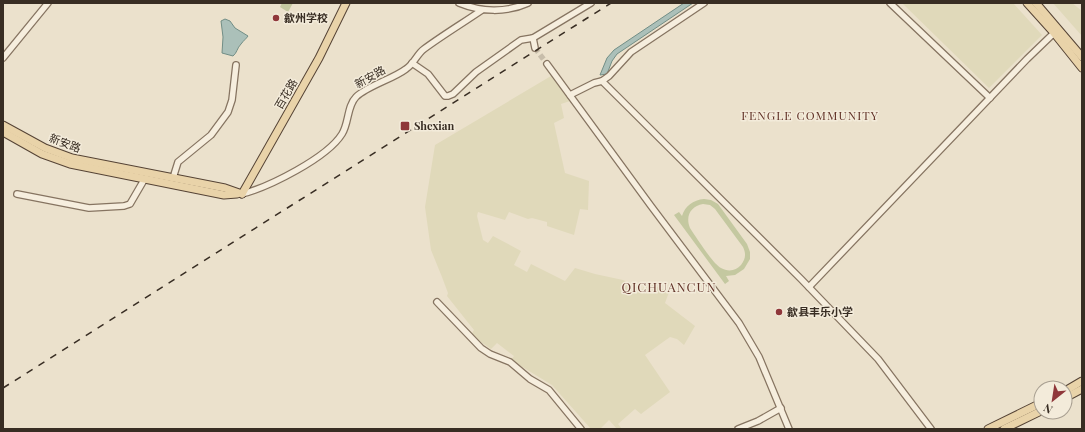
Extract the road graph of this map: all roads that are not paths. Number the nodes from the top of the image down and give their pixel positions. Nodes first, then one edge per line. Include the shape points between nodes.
1 (48, 3) edge
2 (346, 3) edge
3 (459, 3) edge
4 (528, 3) edge
5 (591, 3) edge
6 (704, 3) edge
7 (890, 3) edge
8 (1027, 3) edge
9 (1036, 3) edge
10 (482, 10) junction
11 (1054, 33) junction
12 (532, 38) junction
13 (535, 48) tunnel mouth
14 (1082, 57) edge
15 (3, 58) edge
16 (412, 63) junction
17 (548, 64) tunnel mouth
18 (236, 65) dead end
19 (1082, 68) edge
20 (602, 81) junction
21 (570, 95) junction
22 (990, 98) junction
23 (3, 125) edge
24 (3, 132) edge
25 (173, 178) junction
26 (144, 180) junction
27 (17, 194) dead end
28 (242, 194) junction
29 (809, 287) junction
30 (437, 302) dead end
31 (1082, 381) edge
32 (1073, 386) edge
33 (1082, 389) edge
34 (1073, 394) edge
35 (1033, 407) edge
36 (781, 408) junction
37 (1033, 415) edge
38 (581, 429) edge
39 (738, 429) edge
40 (789, 429) edge
41 (931, 429) edge
42 (988, 429) edge
43 (1004, 429) edge

1 - 15 street
2 - 28 main road, 百花路 via 319,58
3 - 10 street
4 - 10 street via 507,9
5 - 12 street
6 - 20 street via 631,52
7 - 22 street
8 - 11 main road
9 - 14 main road
10 - 16 street, 新安路 via 424,49
11 - 19 main road
11 - 22 street
12 - 13 street
12 - 16 street via 521,40 448,96 443,94 428,74
16 - 28 street, 新安路 via 357,96 351,105 342,134 326,151 276,180
17 - 21 street
18 - 25 street via 228,112 211,135 178,162
20 - 21 street
20 - 29 street
21 - 36 street via 739,323 759,357
22 - 29 street
23 - 25 main road, 新安路 via 63,156
24 - 26 main road, 新安路 via 61,162
25 - 28 main road, 新安路 via 225,188
26 - 27 street via 130,204 124,206 89,208
26 - 28 main road, 新安路 via 224,195
29 - 41 street via 878,360
30 - 38 street via 481,348 510,362 533,381 549,390
31 - 32 main road
33 - 34 main road
35 - 42 main road
36 - 39 street
36 - 40 street
37 - 43 main road

